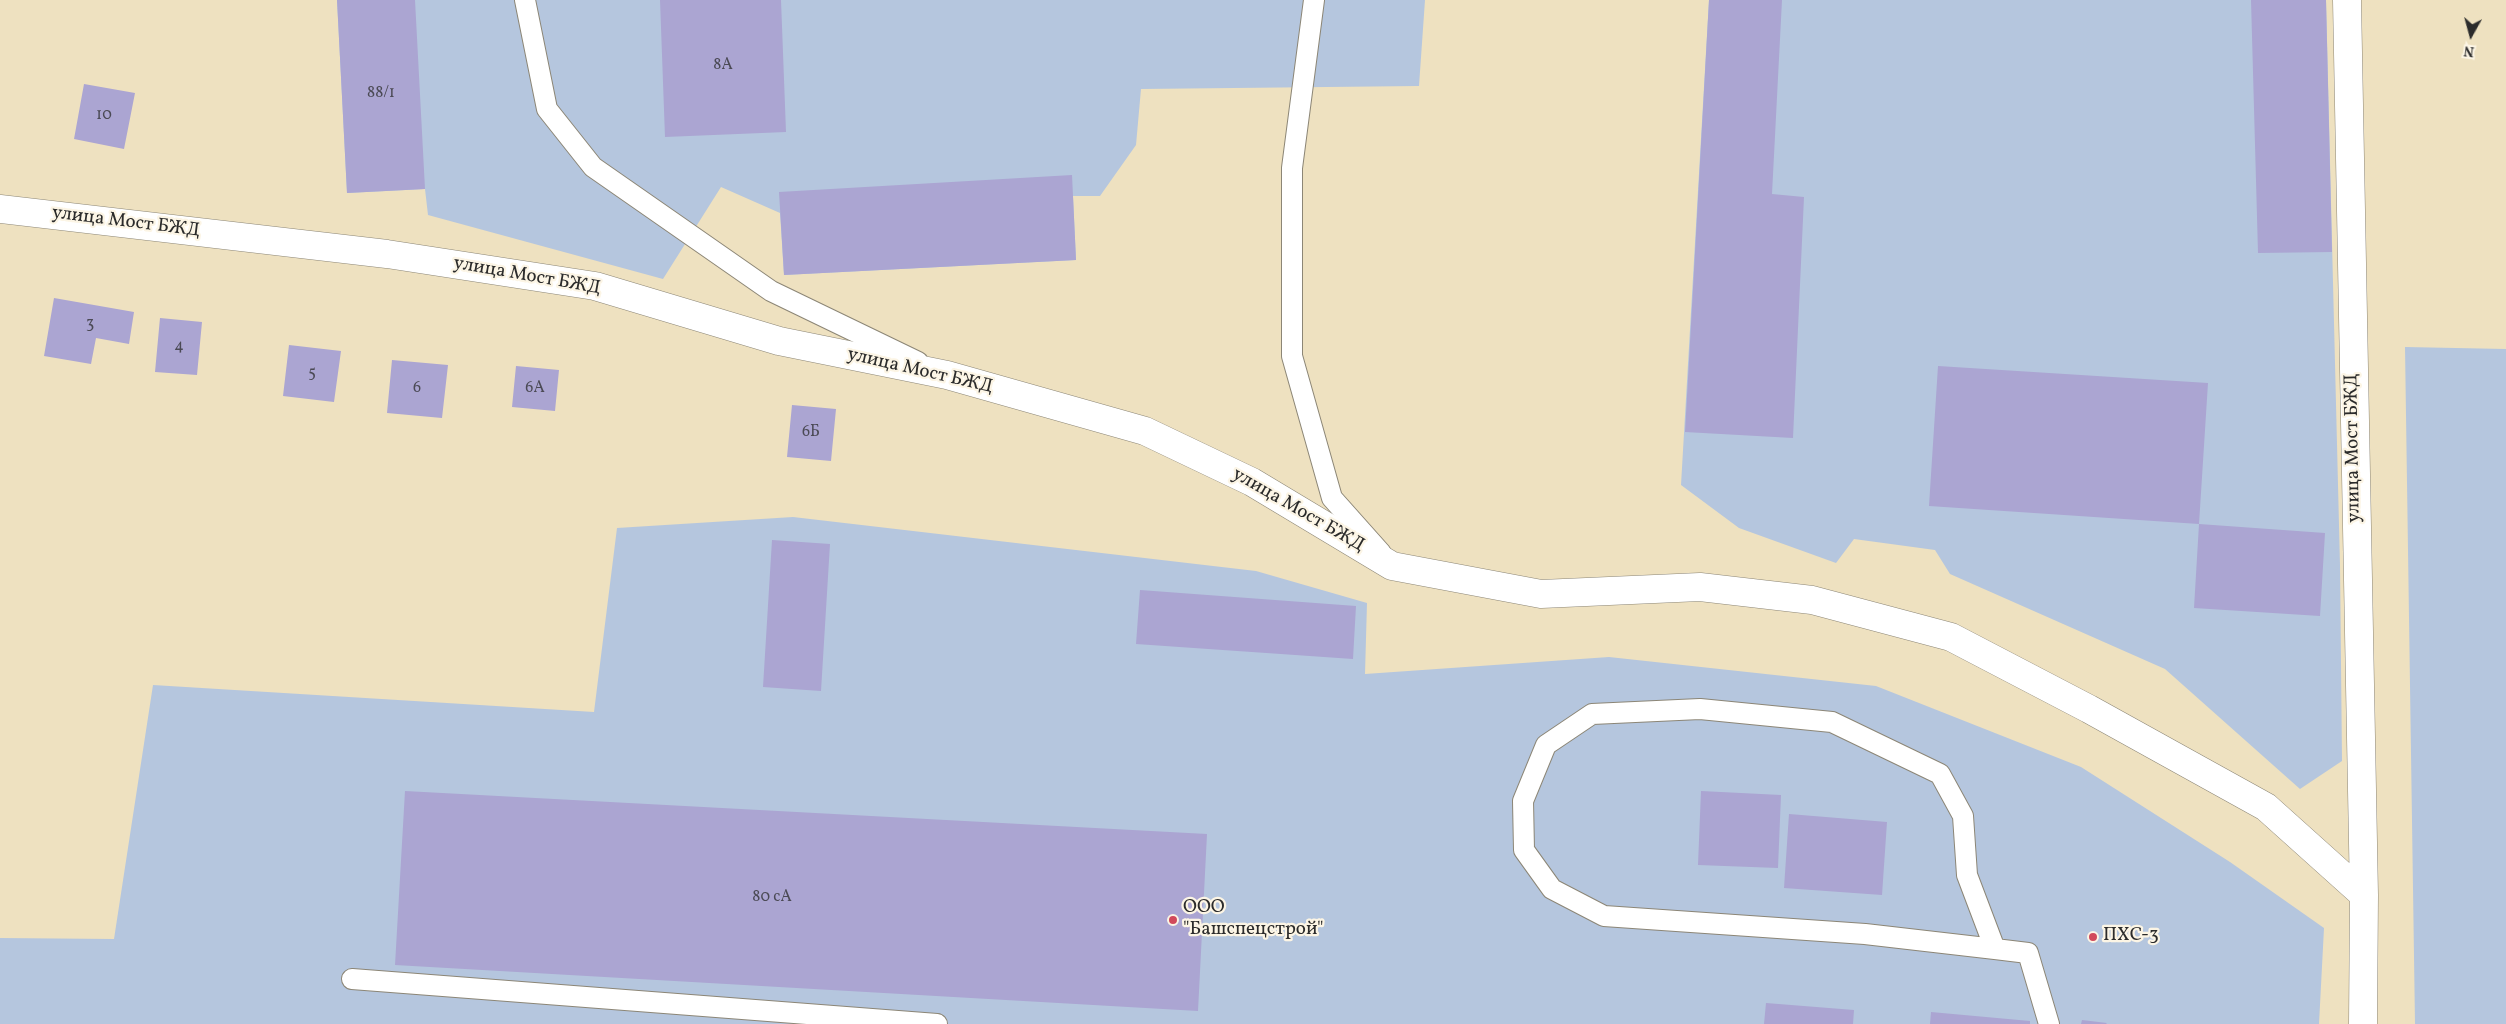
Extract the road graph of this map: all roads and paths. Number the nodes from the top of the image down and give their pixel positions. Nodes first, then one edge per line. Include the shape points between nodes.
1 (525, 0) edge
2 (1314, 0) edge
3 (2347, 0) edge
4 (0, 209) edge
5 (947, 375) junction
6 (1392, 566) junction
7 (2364, 895) junction
8 (1994, 949) junction
9 (352, 979) dead end
10 (937, 1024) edge
11 (2049, 1024) edge
12 (2363, 1024) edge

1 - 5 lane via 547,109 593,167 771,291
2 - 6 lane via 1292,168 1292,356 1332,498
3 - 7 street, улица Мост БЖД
4 - 5 street, улица Мост БЖД via 387,254 595,286 779,341
5 - 6 street, улица Мост БЖД via 1145,431 1252,482
6 - 7 street, улица Мост БЖД via 1541,594 1700,587 1812,600 1951,637 2266,807
7 - 12 street, улица Мост БЖД
8 - 8 lane via 1865,934 1604,916 1552,889 1524,850 1524,801 1546,745 1592,714 1700,709 1832,722 1940,774 1963,816 1967,876
8 - 11 lane via 2028,953
9 - 10 lane

